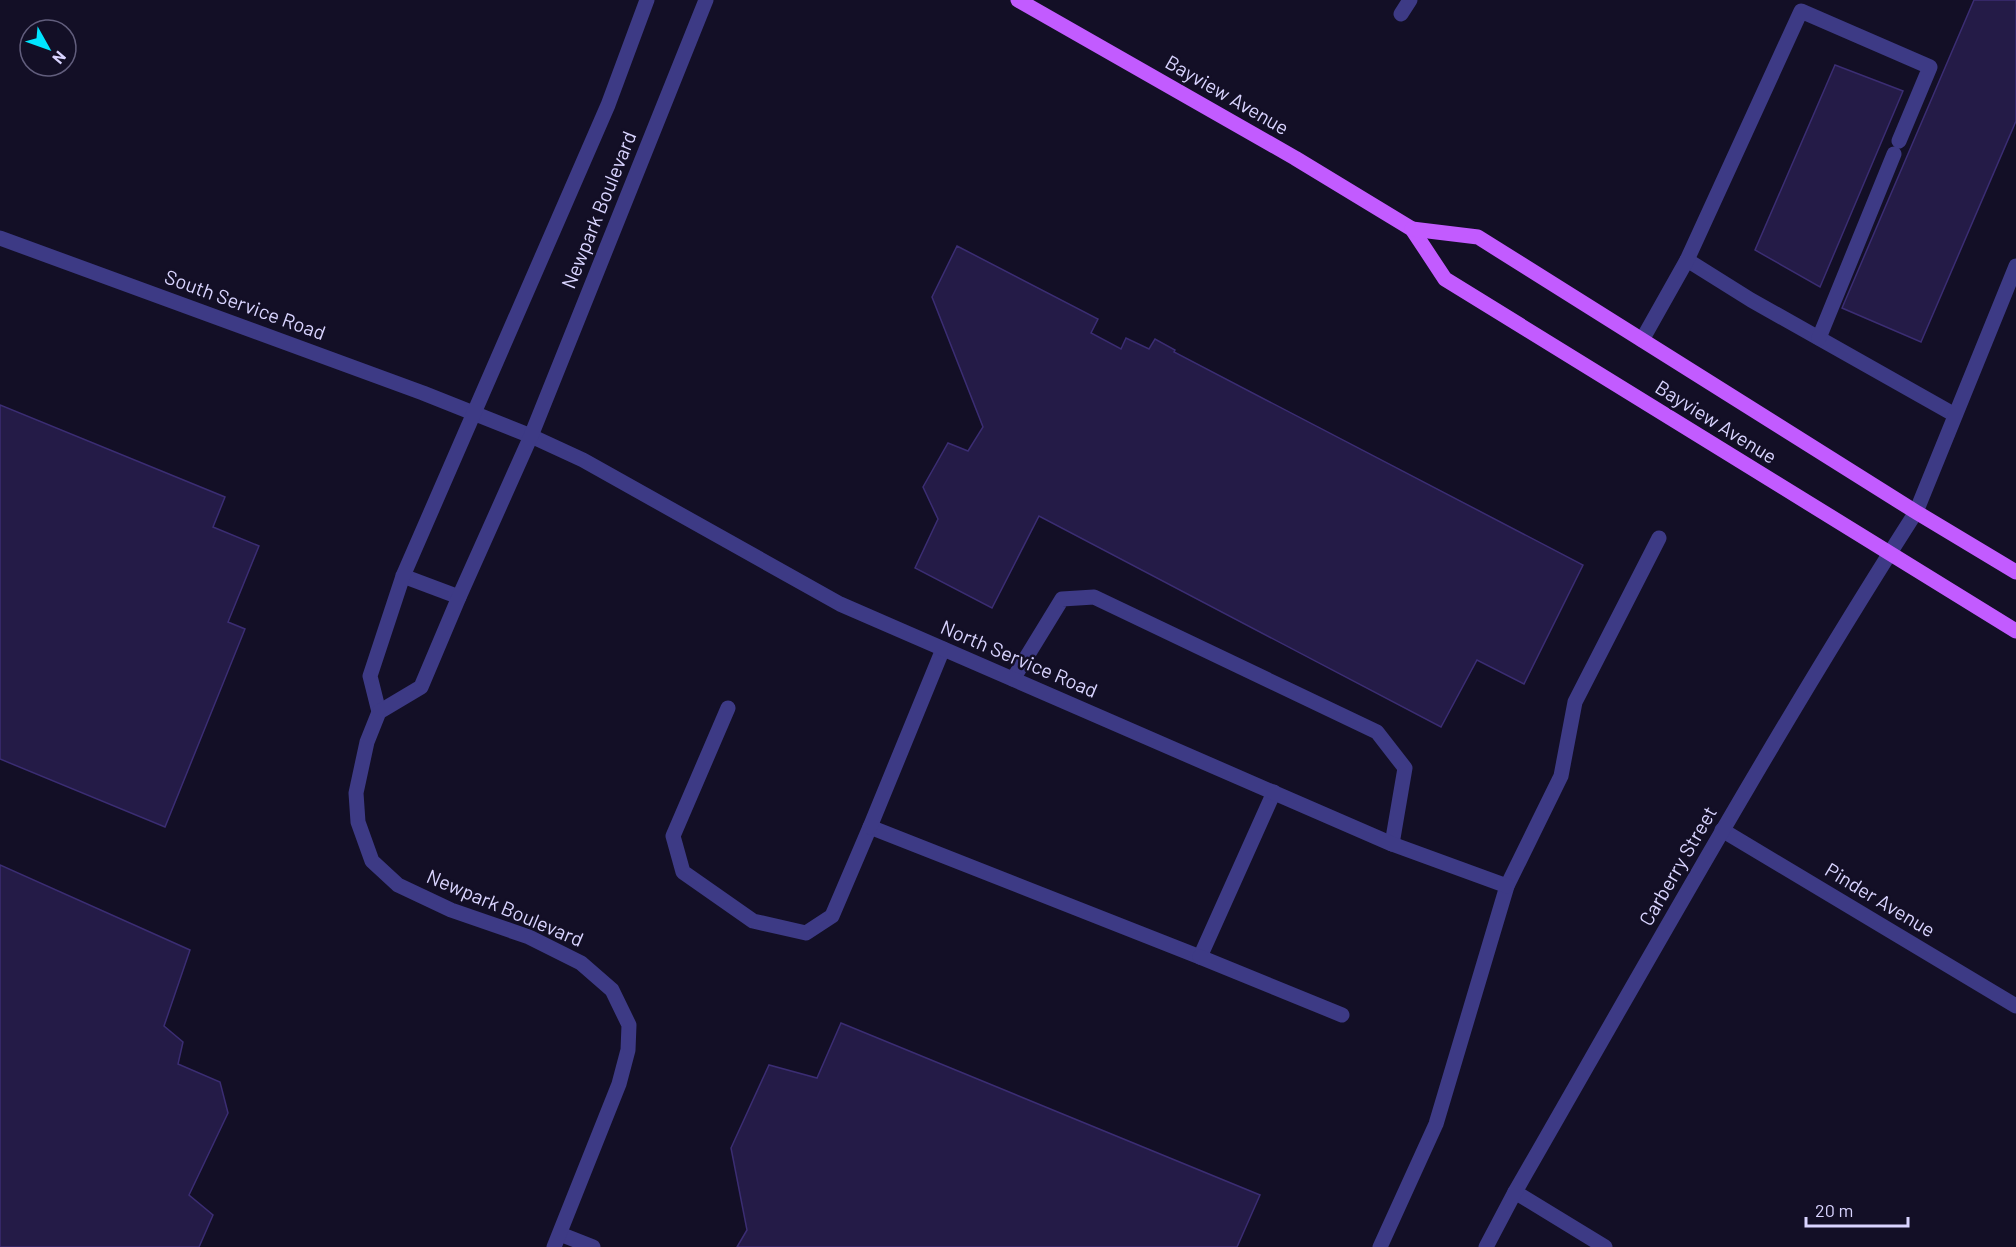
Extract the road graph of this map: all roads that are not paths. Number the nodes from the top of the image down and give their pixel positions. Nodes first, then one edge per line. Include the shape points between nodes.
1 (647, 0) edge
2 (706, 0) edge
3 (1018, 0) edge
4 (1410, 0) edge
5 (1401, 14) dead end
6 (1412, 229) junction
7 (0, 238) edge
8 (1688, 260) junction
9 (2016, 266) edge
10 (1819, 338) junction
11 (1642, 340) junction
12 (475, 414) junction
13 (1955, 415) junction
14 (531, 436) junction
15 (1916, 512) junction
16 (1659, 538) dead end
17 (1890, 553) junction
18 (2016, 572) edge
19 (403, 576) junction
20 (459, 597) junction
21 (2016, 631) edge
22 (943, 649) junction
23 (1013, 679) junction
24 (728, 708) dead end
25 (380, 712) junction
26 (1274, 792) junction
27 (870, 827) junction
28 (1722, 830) junction
29 (1392, 844) junction
30 (1507, 886) junction
31 (1200, 957) junction
32 (2016, 1006) edge
33 (1342, 1015) dead end
34 (1515, 1192) junction
35 (557, 1240) edge
36 (593, 1247) edge
37 (1380, 1247) edge
38 (1486, 1247) edge
39 (1605, 1247) edge

1 - 12 street, Newpark Boulevard via 608,105
2 - 14 street, Newpark Boulevard
3 - 6 main road, Bayview Avenue
4 - 5 street
6 - 11 main road, Bayview Avenue via 1478,237
6 - 17 main road, Bayview Avenue via 1445,279
7 - 12 street, South Service Road
8 - 10 street
8 - 10 street via 1801,10 1930,67
8 - 11 street
9 - 13 street, Carberry Street
10 - 13 street
11 - 15 main road, Bayview Avenue
12 - 14 street
12 - 19 street, Newpark Boulevard
13 - 15 street, Carberry Street
14 - 20 street, Newpark Boulevard
14 - 22 street, North Service Road via 583,460 840,604
15 - 17 street, Carberry Street
15 - 18 main road, Bayview Avenue
16 - 30 street via 1575,702 1561,776
17 - 21 main road, Bayview Avenue
17 - 28 street, Carberry Street
19 - 20 street
19 - 25 street, Newpark Boulevard via 370,676
20 - 25 street, Newpark Boulevard via 421,687
22 - 23 street, North Service Road
22 - 27 street
23 - 26 street, North Service Road
23 - 29 street via 1062,599 1094,597 1377,732 1405,768
24 - 27 street via 673,836 683,872 753,921 806,933 832,916
25 - 35 street, Newpark Boulevard via 367,742 356,793 358,822 372,861 398,885 451,910 529,937 582,963 612,990 629,1025 628,1050 619,1084
26 - 29 street, North Service Road
26 - 31 street
27 - 31 street
28 - 32 street, Pinder Avenue
28 - 34 street, Carberry Street
29 - 30 street, North Service Road
30 - 37 street via 1436,1124
31 - 33 street
34 - 38 street, Carberry Street
34 - 39 street
35 - 36 street

